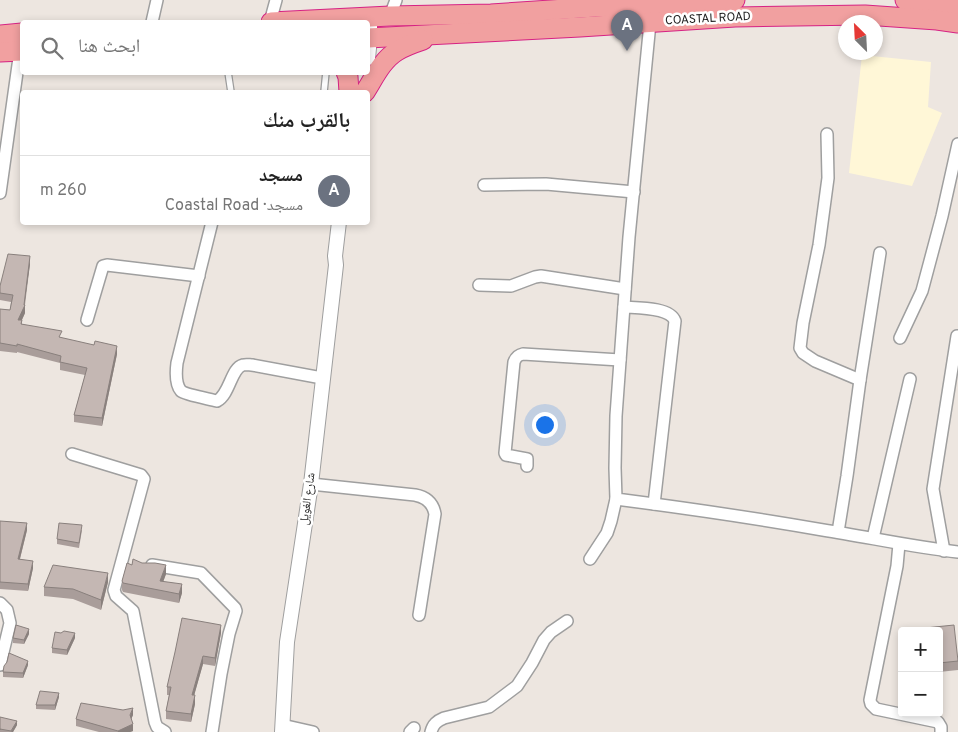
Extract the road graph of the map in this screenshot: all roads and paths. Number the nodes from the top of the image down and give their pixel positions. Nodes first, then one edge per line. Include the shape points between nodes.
1 (157, 0) edge
2 (276, 0) edge
3 (566, 0) edge
4 (640, 0) edge
5 (723, 0) edge
6 (905, 0) edge
7 (659, 5) junction
8 (958, 6) edge
9 (393, 8) edge
10 (532, 11) junction
11 (360, 19) edge
12 (152, 20) edge
13 (271, 20) edge
14 (330, 20) edge
15 (958, 22) edge
16 (650, 23) junction
17 (0, 34) edge
18 (437, 34) junction
19 (370, 38) edge
20 (20, 44) edge
21 (20, 46) edge
22 (0, 52) edge
23 (20, 58) edge
24 (228, 75) edge
25 (326, 75) edge
26 (347, 75) edge
27 (353, 75) edge
28 (365, 75) edge
29 (231, 90) edge
30 (324, 90) edge
31 (350, 90) edge
32 (350, 90) edge
33 (363, 90) edge
34 (364, 90) edge
35 (827, 134) dead end
36 (958, 144) edge
37 (484, 185) dead end
38 (634, 192) junction
39 (0, 193) edge
40 (211, 225) edge
41 (339, 225) edge
42 (346, 225) edge
43 (880, 253) dead end
44 (336, 266) junction
45 (199, 276) junction
46 (479, 285) dead end
47 (625, 289) junction
48 (624, 307) junction
49 (87, 320) dead end
50 (957, 336) edge
51 (900, 338) dead end
52 (620, 360) junction
53 (322, 378) junction
54 (910, 379) dead end
55 (860, 380) junction
56 (72, 454) dead end
57 (527, 466) dead end
58 (310, 484) junction
59 (616, 499) junction
60 (654, 504) junction
61 (838, 532) junction
62 (873, 538) junction
63 (899, 544) junction
64 (944, 551) junction
65 (958, 552) edge
66 (590, 559) dead end
67 (142, 565) edge
68 (0, 603) edge
69 (419, 615) dead end
70 (568, 621) dead end
71 (0, 665) edge
72 (282, 728) edge
73 (165, 732) edge
74 (212, 732) edge
75 (313, 732) edge
76 (431, 732) edge
77 (941, 732) edge

1 - 12 street
2 - 13 street
3 - 10 street
4 - 7 street
5 - 7 highway, COASTAL ROAD
6 - 8 highway
7 - 10 highway, COASTAL ROAD
9 - 10 highway, COASTAL ROAD via 491,14
9 - 11 highway, COASTAL ROAD
11 - 14 highway, COASTAL ROAD
15 - 16 highway, COASTAL ROAD via 866,15 735,17
16 - 18 highway, COASTAL ROAD
16 - 38 street
17 - 20 highway
18 - 19 highway, COASTAL ROAD
18 - 34 highway via 395,52
21 - 22 highway
23 - 39 street
24 - 29 lane
25 - 30 lane
26 - 31 highway
27 - 32 street
28 - 33 street
35 - 55 street via 828,178 800,348 815,361
36 - 51 street via 922,291
37 - 38 street via 546,184
38 - 47 street
40 - 45 street
41 - 44 street, شارع الغويل
42 - 44 street, شارع الغويل via 342,254
43 - 55 street
44 - 53 street, شارع الغويل
45 - 49 street via 103,266
45 - 53 street via 177,363 181,390 217,401 224,395 235,372 244,364
46 - 47 street via 511,286 541,276
47 - 48 street
48 - 52 street
48 - 60 street via 660,311 675,321
50 - 64 street via 933,489
52 - 57 street via 518,355 514,362 505,453 526,458
52 - 59 street
53 - 58 street, شارع الغويل
54 - 62 street
55 - 61 street
56 - 73 street via 141,474 144,479 114,590 116,596 133,611 155,722 157,728
58 - 69 street via 415,495 428,500 436,514
58 - 72 street, شارع الغويل via 287,642
59 - 60 street
59 - 66 street via 609,528
60 - 61 street
61 - 62 street
62 - 63 street
63 - 64 street
63 - 77 street via 870,700 876,709 938,722
64 - 65 street
67 - 74 street via 201,573 235,608
68 - 71 street via 10,616
70 - 76 street via 544,640 517,686 489,707 438,720
72 - 75 street

